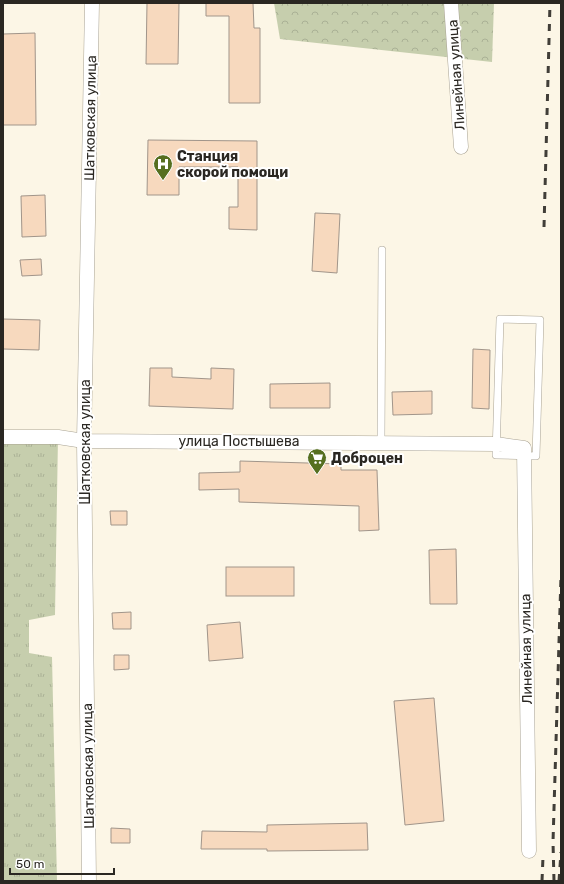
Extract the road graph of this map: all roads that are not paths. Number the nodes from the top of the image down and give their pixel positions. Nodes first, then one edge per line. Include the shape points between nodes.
1 (92, 3) edge
2 (451, 3) edge
3 (461, 147) dead end
4 (382, 250) dead end
5 (3, 438) edge
6 (84, 441) junction
7 (381, 442) junction
8 (496, 444) junction
9 (524, 452) junction
10 (528, 850) dead end
11 (89, 881) edge

1 - 6 street, Шатковская улица
2 - 3 street, Линейная улица
4 - 7 lane
5 - 6 street, улица Постышева via 58,437
6 - 7 street, улица Постышева
6 - 11 street, Шатковская улица
7 - 8 street, улица Постышева
8 - 9 street, улица Постышева
8 - 9 lane via 500,319 540,320 536,456
9 - 10 street, Линейная улица

